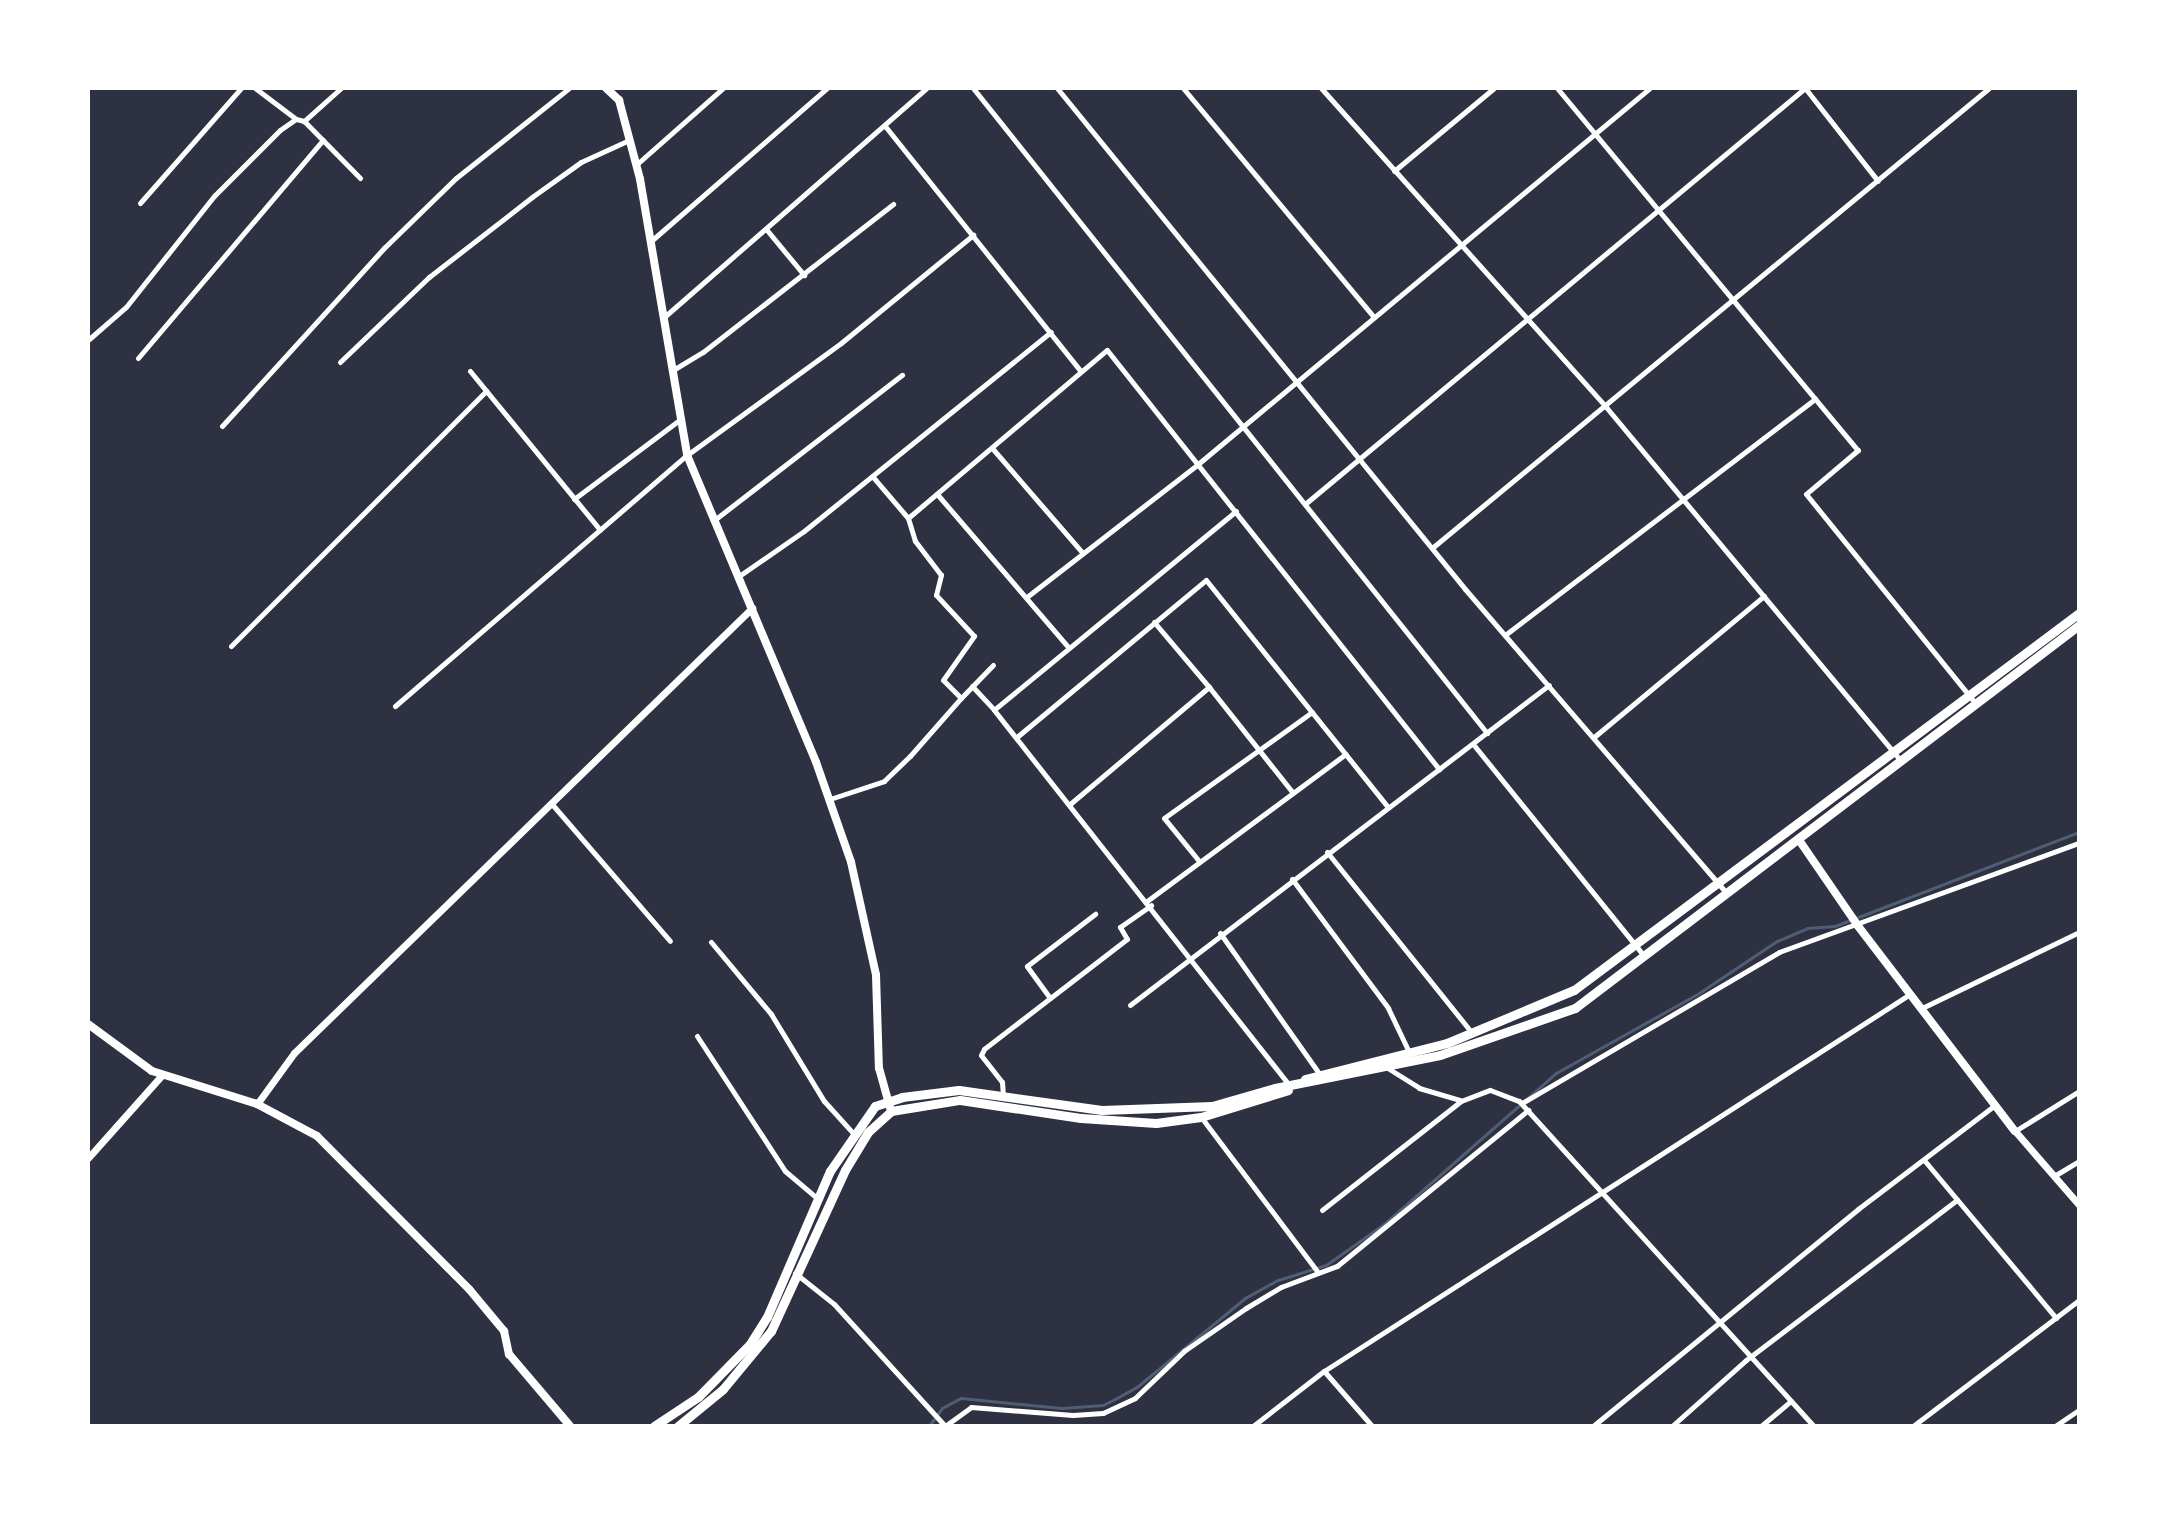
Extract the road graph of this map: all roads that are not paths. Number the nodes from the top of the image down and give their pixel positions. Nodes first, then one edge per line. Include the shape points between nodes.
1 (241, 88) edge
2 (255, 88) edge
3 (341, 88) edge
4 (569, 88) edge
5 (606, 88) edge
6 (723, 88) edge
7 (827, 88) edge
8 (927, 88) edge
9 (973, 88) edge
10 (1057, 88) edge
11 (1183, 88) edge
12 (1321, 88) edge
13 (1494, 88) edge
14 (1557, 88) edge
15 (1650, 88) edge
16 (1805, 88) edge
17 (1989, 88) edge
18 (296, 119) junction
19 (304, 121) junction
20 (885, 126) junction
21 (1596, 137) junction
22 (323, 140) junction
23 (630, 140) junction
24 (636, 164) junction
25 (1394, 171) junction
26 (360, 178) dead end
27 (1878, 181) junction
28 (140, 203) dead end
29 (893, 204) dead end
30 (1660, 214) junction
31 (766, 229) junction
32 (973, 235) junction
33 (651, 242) junction
34 (1461, 246) junction
35 (804, 275) junction
36 (1734, 302) junction
37 (1373, 316) junction
38 (662, 319) junction
39 (1527, 320) junction
40 (1051, 332) junction
41 (88, 340) edge
42 (138, 358) dead end
43 (340, 362) dead end
44 (1080, 370) junction
45 (470, 371) dead end
46 (672, 371) junction
47 (902, 375) dead end
48 (1299, 382) junction
49 (486, 391) junction
50 (1815, 399) junction
51 (1606, 407) junction
52 (678, 421) junction
53 (222, 426) dead end
54 (1243, 428) junction
55 (992, 448) junction
56 (687, 455) junction
57 (1361, 458) junction
58 (1198, 464) junction
59 (872, 476) junction
60 (937, 494) junction
61 (574, 499) junction
62 (1682, 499) junction
63 (1305, 504) junction
64 (1236, 511) junction
65 (908, 518) junction
66 (712, 522) junction
67 (600, 530) junction
68 (1432, 548) junction
69 (1081, 551) junction
70 (739, 576) junction
71 (1028, 596) junction
72 (1764, 596) junction
73 (752, 608) junction
74 (2079, 613) edge
75 (1154, 622) junction
76 (2079, 625) edge
77 (1505, 635) junction
78 (231, 646) dead end
79 (1068, 647) junction
80 (993, 665) dead end
81 (1549, 685) junction
82 (972, 686) junction
83 (1209, 687) junction
84 (1967, 693) junction
85 (961, 698) junction
86 (1975, 703) junction
87 (395, 706) dead end
88 (994, 710) junction
89 (1312, 712) junction
90 (1487, 733) junction
91 (1018, 736) junction
92 (1594, 737) junction
93 (1473, 744) junction
94 (1892, 749) junction
95 (1259, 750) junction
96 (1346, 754) junction
97 (1902, 761) junction
98 (1439, 769) junction
99 (1293, 793) junction
100 (830, 799) junction
101 (551, 803) junction
102 (1070, 804) junction
103 (1388, 807) junction
104 (1799, 840) junction
105 (2079, 843) edge
106 (1327, 852) junction
107 (1199, 861) junction
108 (1292, 879) junction
109 (1718, 883) junction
110 (1725, 891) junction
111 (1149, 904) junction
112 (1095, 914) dead end
113 (1858, 926) junction
114 (2079, 932) edge
115 (1220, 933) junction
116 (670, 941) dead end
117 (711, 942) dead end
118 (1635, 945) junction
119 (1643, 955) junction
120 (1188, 957) junction
121 (1911, 994) junction
122 (1050, 998) junction
123 (1130, 1005) dead end
124 (1922, 1009) junction
125 (88, 1024) edge
126 (1472, 1033) junction
127 (697, 1036) dead end
128 (1479, 1044) junction
129 (1411, 1056) junction
130 (1385, 1066) junction
131 (162, 1075) junction
132 (1322, 1078) junction
133 (1289, 1086) junction
134 (2079, 1091) edge
135 (1003, 1097) junction
136 (1461, 1101) junction
137 (1522, 1103) junction
138 (257, 1104) junction
139 (1995, 1105) junction
140 (891, 1106) junction
141 (1528, 1110) junction
142 (1201, 1117) junction
143 (2015, 1131) junction
144 (852, 1132) junction
145 (88, 1158) edge
146 (1924, 1160) junction
147 (2079, 1161) edge
148 (2054, 1176) junction
149 (826, 1180) junction
150 (837, 1186) junction
151 (1604, 1193) junction
152 (817, 1198) junction
153 (1957, 1200) junction
154 (2079, 1205) edge
155 (1322, 1210) dead end
156 (786, 1267) junction
157 (1318, 1272) junction
158 (797, 1274) junction
159 (2079, 1300) edge
160 (2056, 1318) junction
161 (1719, 1320) junction
162 (749, 1354) junction
163 (1752, 1355) junction
164 (1324, 1371) junction
165 (719, 1385) junction
166 (1791, 1401) junction
167 (2079, 1410) edge
168 (570, 1426) edge
169 (654, 1426) edge
170 (678, 1426) edge
171 (945, 1426) edge
172 (1253, 1426) edge
173 (1372, 1426) edge
174 (1593, 1426) edge
175 (1672, 1426) edge
176 (1761, 1426) edge
177 (1814, 1426) edge
178 (1913, 1426) edge
179 (2055, 1426) edge

1 - 28 street
2 - 18 street
3 - 19 street
4 - 53 street via 456,178 384,248
5 - 23 main road via 619,100
6 - 24 street
7 - 33 street
8 - 20 street
9 - 54 street
10 - 48 street
11 - 37 street
12 - 25 street
13 - 25 street
14 - 21 street
15 - 21 street
16 - 27 street
16 - 30 street
17 - 27 street
18 - 19 street
18 - 41 street via 214,196 126,307
19 - 22 street
20 - 31 street
20 - 32 street
21 - 30 street
21 - 34 street
22 - 26 street
22 - 42 street
23 - 24 main road
23 - 43 street via 581,162 532,197 429,277
24 - 33 main road
25 - 34 street
27 - 36 street
29 - 35 street
30 - 36 street
30 - 39 street
31 - 35 street
31 - 38 street
32 - 40 street
32 - 56 street via 841,343
33 - 38 main road
34 - 37 street
34 - 39 street
35 - 46 street
36 - 50 street
36 - 51 street
37 - 48 street
38 - 46 main road
39 - 51 street
39 - 57 street
40 - 44 street
40 - 59 street
44 - 55 street
44 - 58 street via 1107,350
45 - 49 street
46 - 52 main road
47 - 66 street
48 - 54 street
48 - 57 street
49 - 61 street
49 - 78 street
50 - 62 street
50 - 84 street via 1858,450 1806,494
51 - 62 street
51 - 68 street
52 - 56 main road
52 - 61 street
54 - 58 street
54 - 63 street
55 - 60 street
55 - 69 street
56 - 66 main road
56 - 67 street
57 - 63 street
57 - 68 street
58 - 64 street
58 - 69 street
59 - 65 street
59 - 70 street
60 - 65 street
60 - 71 street via 1014,587
61 - 67 street
62 - 72 street
62 - 77 street
63 - 90 street
64 - 79 street
64 - 98 street
65 - 85 street via 915,541 941,575 936,595 974,636 943,680
66 - 70 main road
67 - 87 street
68 - 77 street
69 - 71 street
70 - 73 main road
71 - 79 street
72 - 92 street
72 - 94 street
73 - 100 main road
73 - 101 street
74 - 84 main road
75 - 83 street
75 - 89 street via 1206,580
75 - 91 street
76 - 86 main road
77 - 81 street
79 - 88 street
80 - 82 street
81 - 90 street
81 - 92 street
82 - 85 street
82 - 88 street
83 - 95 street
83 - 102 street
84 - 86 street
84 - 94 main road
85 - 100 street via 884,781
86 - 97 main road
88 - 91 street
89 - 95 street
89 - 96 street
90 - 93 street
91 - 102 street
92 - 109 street
93 - 98 street
93 - 118 street
94 - 97 street
94 - 109 main road
95 - 99 street
95 - 107 street via 1164,818
96 - 99 street
96 - 103 street
97 - 104 main road
98 - 103 street
99 - 107 street
100 - 140 main road via 868,930 876,975 879,1068
101 - 116 street
101 - 138 street via 294,1053
102 - 111 street
103 - 106 street
104 - 110 main road
104 - 113 main road
105 - 113 street
106 - 108 street
106 - 126 street
107 - 111 street
108 - 115 street
108 - 129 street via 1388,1008
109 - 110 street
109 - 118 main road
110 - 119 main road
111 - 120 street
111 - 122 street via 1120,927 1127,939
112 - 122 street via 1027,966
113 - 121 main road
113 - 137 street via 1843,926 1779,952
114 - 124 street
115 - 120 street
115 - 132 street
117 - 144 street via 771,1014 824,1101
118 - 119 street
118 - 126 main road via 1574,990
119 - 128 main road via 1575,1008
120 - 123 street
120 - 133 street
121 - 124 main road
121 - 151 street
122 - 135 street via 981,1053 1002,1082
124 - 139 main road
125 - 131 main road
126 - 128 street
126 - 129 main road
127 - 152 street via 785,1171
128 - 129 main road
129 - 130 main road
129 - 132 main road
130 - 132 main road
130 - 136 street via 1419,1088
131 - 138 main road
131 - 145 street
132 - 133 main road
133 - 135 main road via 1168,1112
133 - 142 main road
134 - 143 street
135 - 140 main road via 959,1090
136 - 137 street via 1490,1090
136 - 155 street
137 - 141 street
138 - 168 main road via 317,1136 439,1256 497,1321 509,1354
139 - 143 main road
139 - 146 street
140 - 142 main road via 960,1100 1111,1121
140 - 144 main road via 875,1106
140 - 150 main road via 868,1132
141 - 151 street
141 - 157 street via 1337,1266
142 - 157 street
143 - 148 street
144 - 149 main road
146 - 153 street
146 - 161 street
147 - 148 street
148 - 154 street
149 - 150 main road
149 - 152 main road
150 - 158 main road
151 - 161 street
151 - 164 street
152 - 156 main road
153 - 160 street
153 - 163 street
156 - 158 street
156 - 162 main road
157 - 171 street via 1246,1308 1184,1351 1135,1398 1103,1413 971,1407
158 - 162 main road via 771,1331
158 - 171 street via 834,1304
159 - 160 street
160 - 178 street
161 - 163 street
161 - 174 street
162 - 165 main road
163 - 166 street
163 - 175 street
164 - 172 street
164 - 173 street
165 - 169 main road
165 - 170 main road
166 - 176 street
166 - 177 street
167 - 179 street

